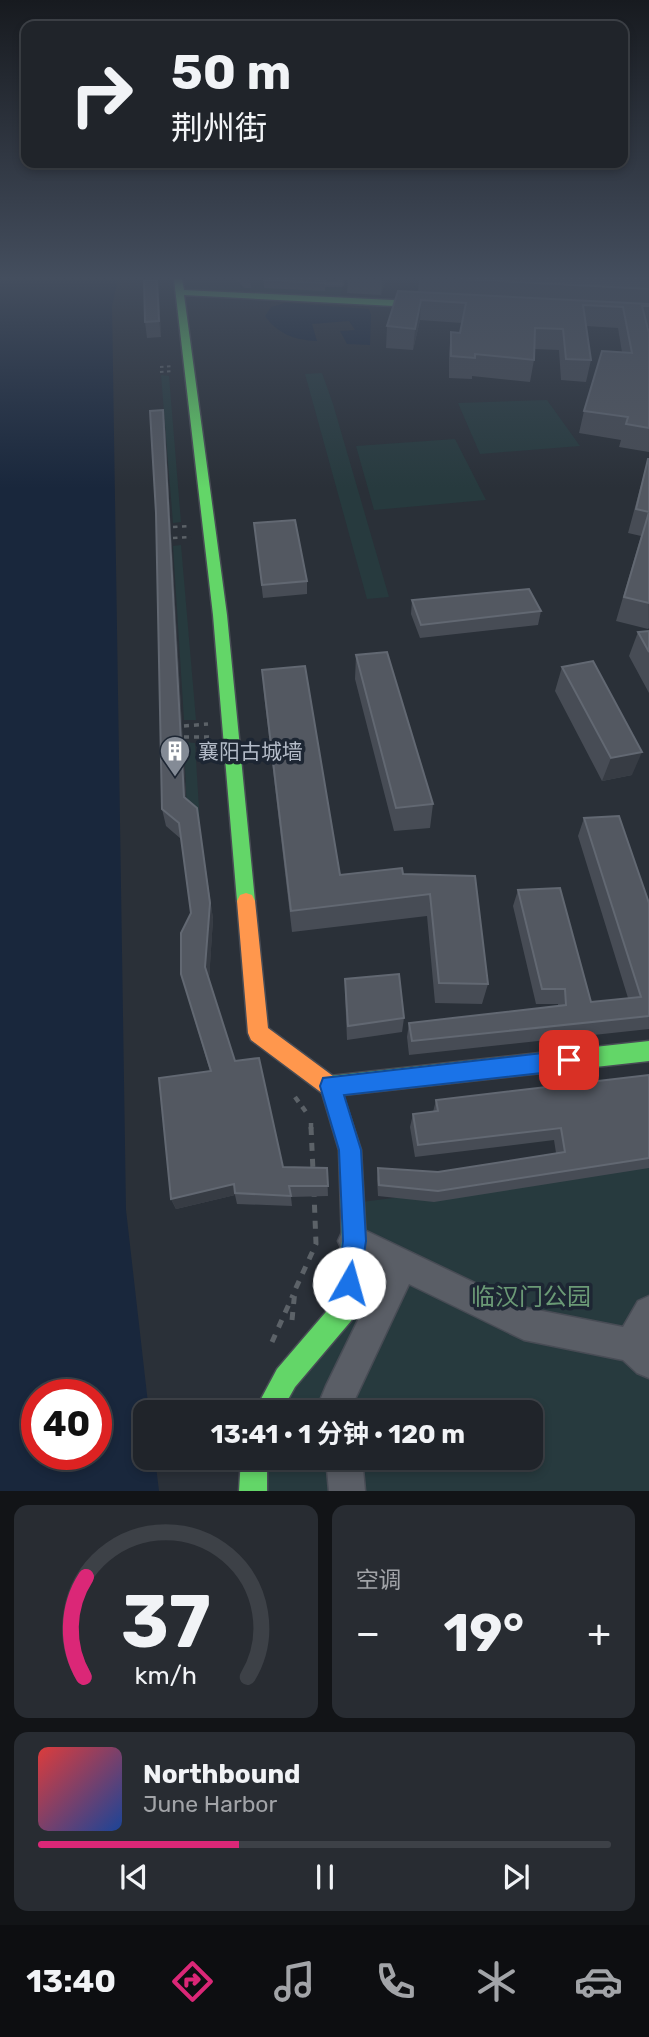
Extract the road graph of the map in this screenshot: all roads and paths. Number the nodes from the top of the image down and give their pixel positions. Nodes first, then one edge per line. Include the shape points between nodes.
1 (186, 349) edge
2 (175, 366) dead end
3 (160, 367) dead end
4 (176, 371) dead end
5 (160, 372) dead end
6 (192, 526) dead end
7 (173, 527) dead end
8 (194, 537) dead end
9 (173, 538) edge
10 (214, 723) dead end
11 (184, 726) dead end
12 (184, 737) edge
13 (215, 737) dead end
14 (649, 1051) edge
15 (330, 1086) junction
16 (355, 1241) junction
17 (402, 1264) junction
18 (649, 1312) edge
19 (640, 1353) edge
20 (274, 1400) edge
21 (338, 1400) edge
22 (254, 1470) edge
23 (345, 1470) edge
24 (253, 1491) edge
25 (347, 1491) edge

1 - 15 street via 220,615 258,1033
2 - 3 path
4 - 5 path
6 - 7 path
8 - 9 path
10 - 11 path
12 - 13 path
14 - 15 street
15 - 16 street via 350,1150
16 - 17 street
16 - 20 street via 342,1312 286,1378
17 - 19 street via 524,1324
17 - 21 street
18 - 19 street
22 - 24 street
23 - 25 street

